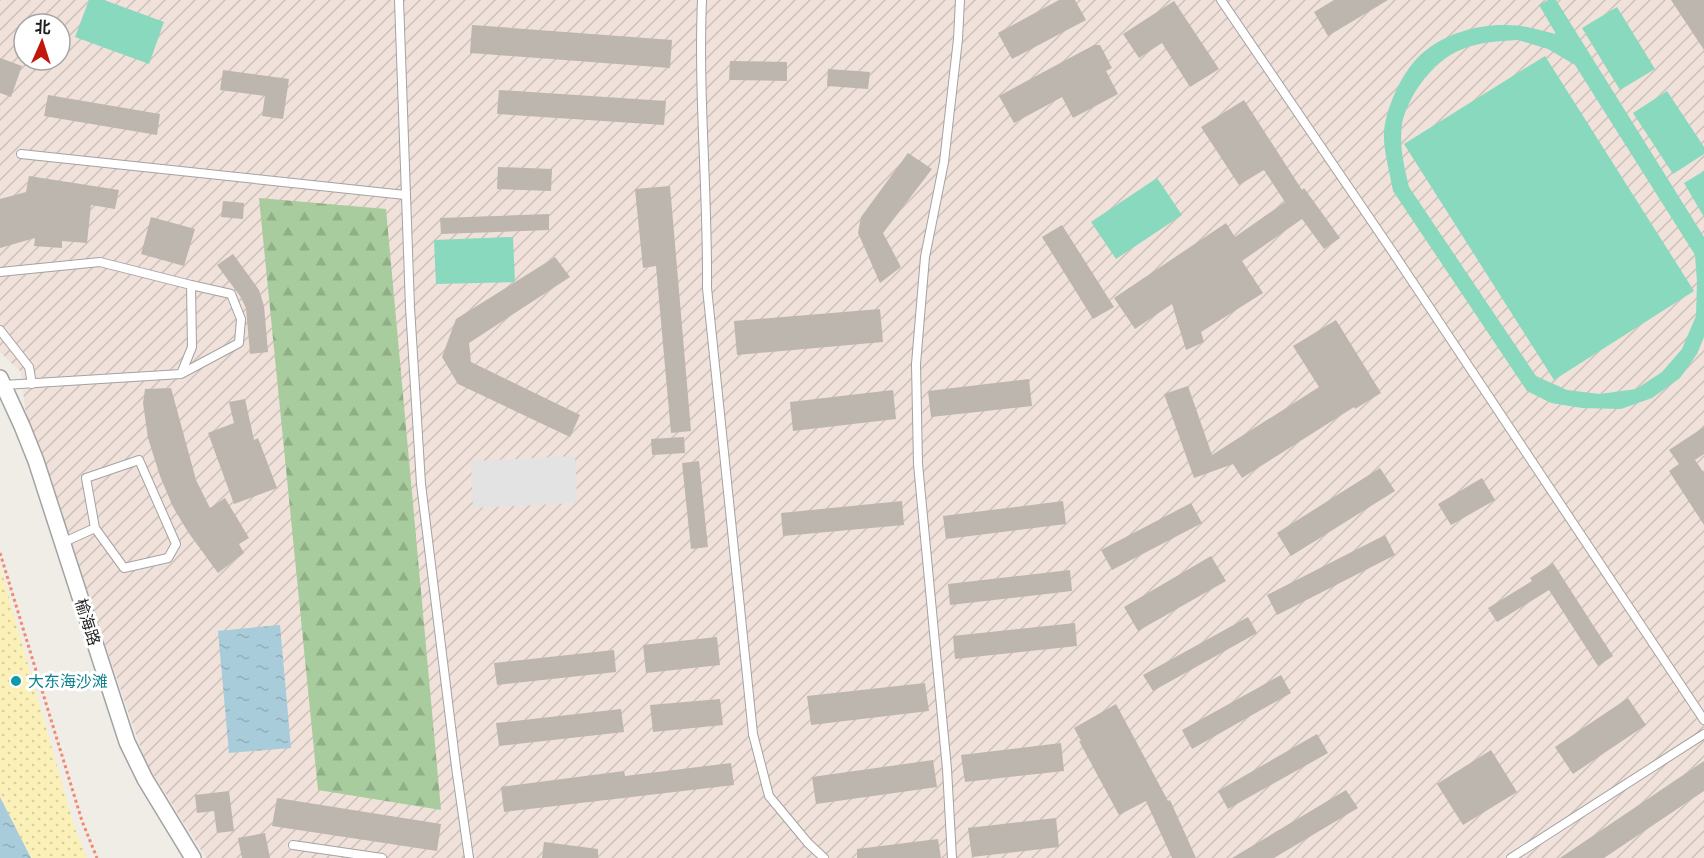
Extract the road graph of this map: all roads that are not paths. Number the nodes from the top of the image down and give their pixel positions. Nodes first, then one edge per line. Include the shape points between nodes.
1 (399, 0) edge
2 (702, 0) edge
3 (960, 0) edge
4 (1221, 0) edge
5 (21, 154) dead end
6 (405, 195) junction
7 (0, 272) edge
8 (191, 285) junction
9 (0, 330) edge
10 (181, 374) junction
11 (2, 382) edge
12 (32, 384) junction
13 (95, 528) junction
14 (62, 543) junction
15 (1704, 720) edge
16 (1704, 734) edge
17 (293, 845) dead end
18 (193, 858) edge
19 (382, 858) edge
20 (469, 858) edge
21 (824, 858) edge
22 (952, 858) edge
23 (1511, 858) edge

1 - 6 lane
2 - 21 lane via 707,288 753,734 769,796
3 - 22 lane via 944,162 925,256 916,364 918,464
4 - 15 lane
5 - 6 lane
6 - 20 lane via 421,484
7 - 8 lane via 100,262
8 - 10 lane via 192,346
8 - 10 lane via 231,294 241,319 239,343
9 - 12 lane via 29,367
10 - 12 lane
11 - 12 lane
11 - 14 street, 榆海路 via 36,461
13 - 13 lane via 124,568 168,558 176,544 139,460 86,478
13 - 14 lane
14 - 18 street, 榆海路 via 127,742
16 - 23 lane
17 - 19 lane

